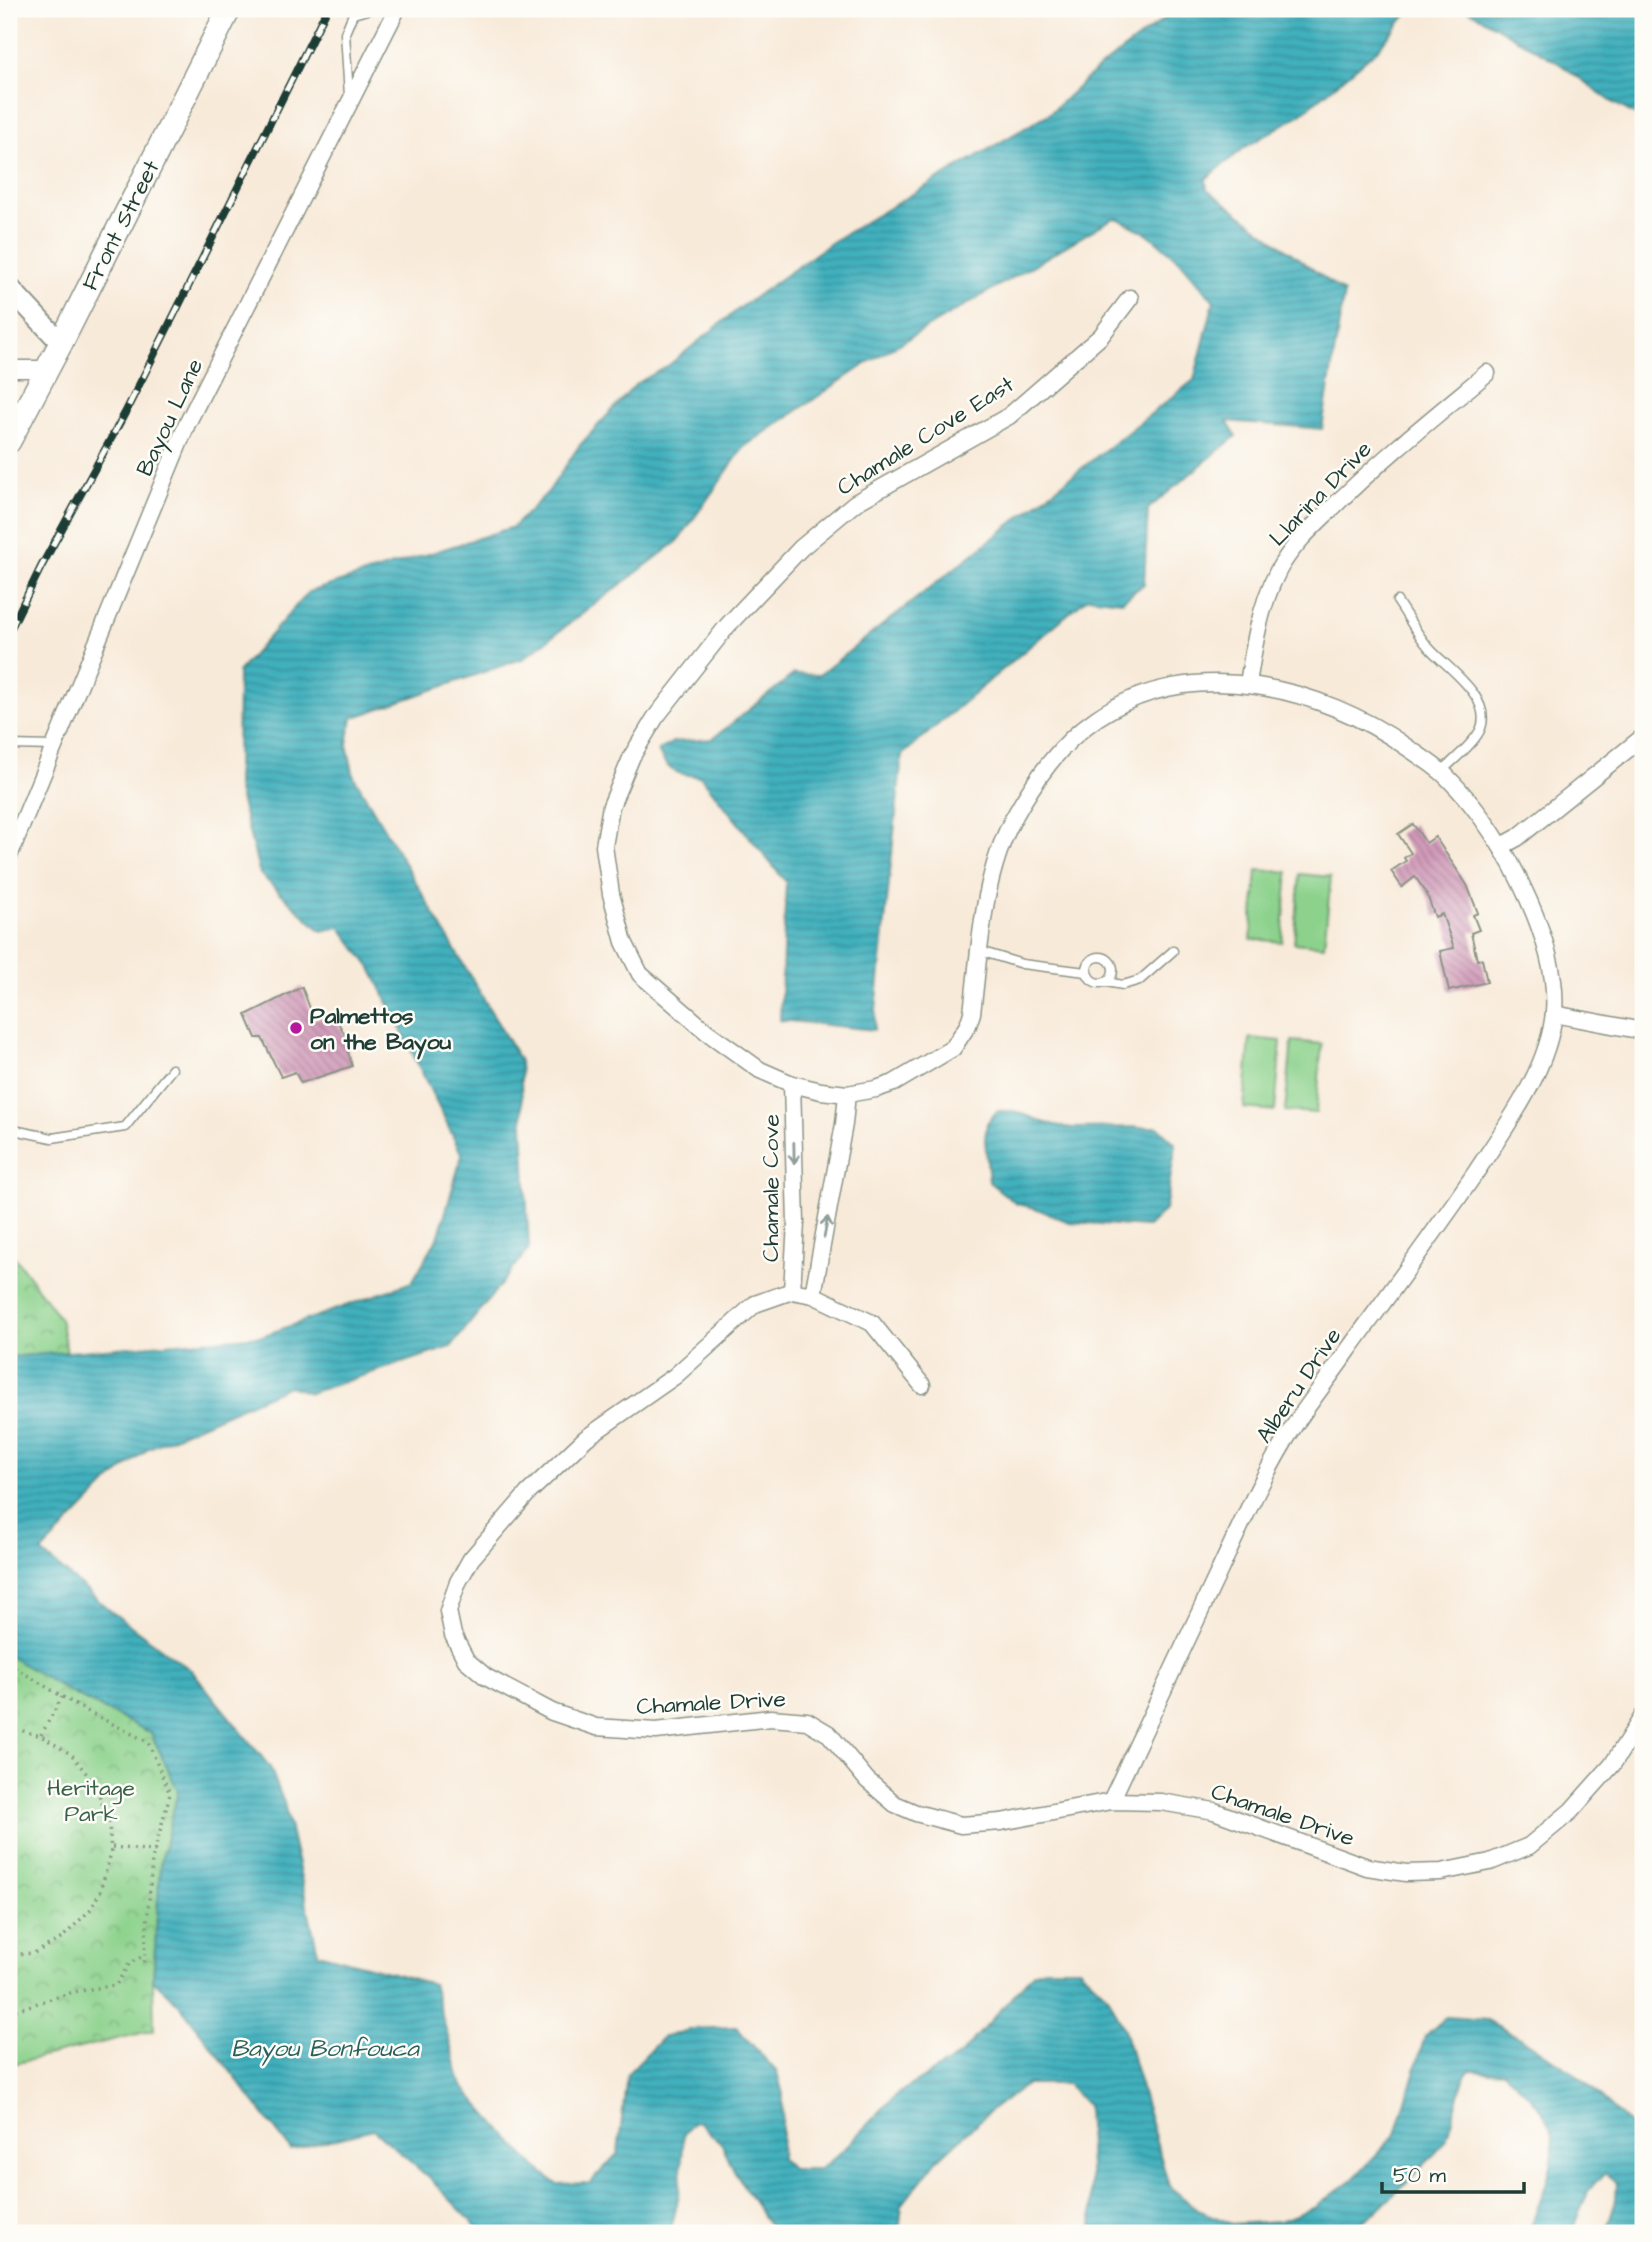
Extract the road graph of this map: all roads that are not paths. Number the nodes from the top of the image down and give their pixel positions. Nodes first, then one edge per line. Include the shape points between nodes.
1 (229, 9) edge
2 (371, 9) edge
3 (397, 9) edge
4 (349, 103) junction
5 (9, 287) edge
6 (1130, 298) dead end
7 (61, 343) junction
8 (9, 369) edge
9 (45, 369) junction
10 (1487, 373) dead end
11 (9, 441) edge
12 (1398, 601) dead end
13 (1248, 684) junction
14 (1643, 737) edge
15 (9, 745) edge
16 (54, 746) junction
17 (1441, 772) junction
18 (1502, 846) junction
19 (9, 856) edge
20 (980, 951) junction
21 (1173, 951) dead end
22 (1086, 972) junction
23 (1106, 982) junction
24 (1554, 1014) junction
25 (1643, 1031) edge
26 (172, 1069) dead end
27 (792, 1084) junction
28 (847, 1094) junction
29 (9, 1129) edge
30 (792, 1291) junction
31 (813, 1294) junction
32 (922, 1385) dead end
33 (1643, 1716) edge
34 (1111, 1801) junction

1 - 7 main road, Front Street
2 - 4 lane via 353,14 345,33
3 - 4 street, Bayou Lane
4 - 16 street, Bayou Lane via 187,424
5 - 7 street
6 - 27 street, Chamale Cove East via 1101,336 1009,416 855,503 801,548 728,625 654,718 632,756 611,806 604,846 624,942 640,974 706,1032 760,1070
7 - 9 main road, Front Street
8 - 9 street
9 - 11 main road, Front Street
10 - 13 street, Llarina Drive via 1362,478 1292,550 1265,601
12 - 17 lane via 1430,649 1473,691 1482,712 1479,734
13 - 17 street, Chamale Cove East via 1300,695 1353,715
13 - 20 street, Chamale Cove East via 1178,686 1147,694 1117,706 1081,730 1040,775 1013,821 995,867
14 - 18 street
15 - 16 lane
16 - 19 street, Bayou Lane
17 - 18 street, Chamale Cove East
18 - 24 street, Chamale Cove East via 1546,948
20 - 22 lane via 1022,964
20 - 28 street, Chamale Cove East via 968,1025 953,1048 894,1083
21 - 23 lane via 1140,981
22 - 23 lane via 1093,982
22 - 23 lane via 1095,958 1108,960 1113,972
24 - 25 street
24 - 34 street, Alberu Drive via 1524,1097 1455,1202 1293,1427 1253,1498
26 - 29 lane via 125,1127 52,1138
27 - 28 street, Chamale Cove East
27 -> 30 street, Chamale Cove via 796,1223
31 -> 28 street
30 - 31 street, Chamale Drive
30 - 34 street, Chamale Drive via 755,1304 674,1376 586,1438 528,1493 471,1559 458,1582 448,1611 453,1635 466,1660 486,1677 552,1712 596,1727 656,1731 771,1718 807,1721 829,1734 867,1780 895,1804 961,1825
31 - 32 street, Chamale Drive via 872,1323
33 - 34 street, Chamale Drive via 1612,1765 1571,1811 1529,1846 1490,1862 1441,1872 1367,1867 1214,1811 1161,1802

